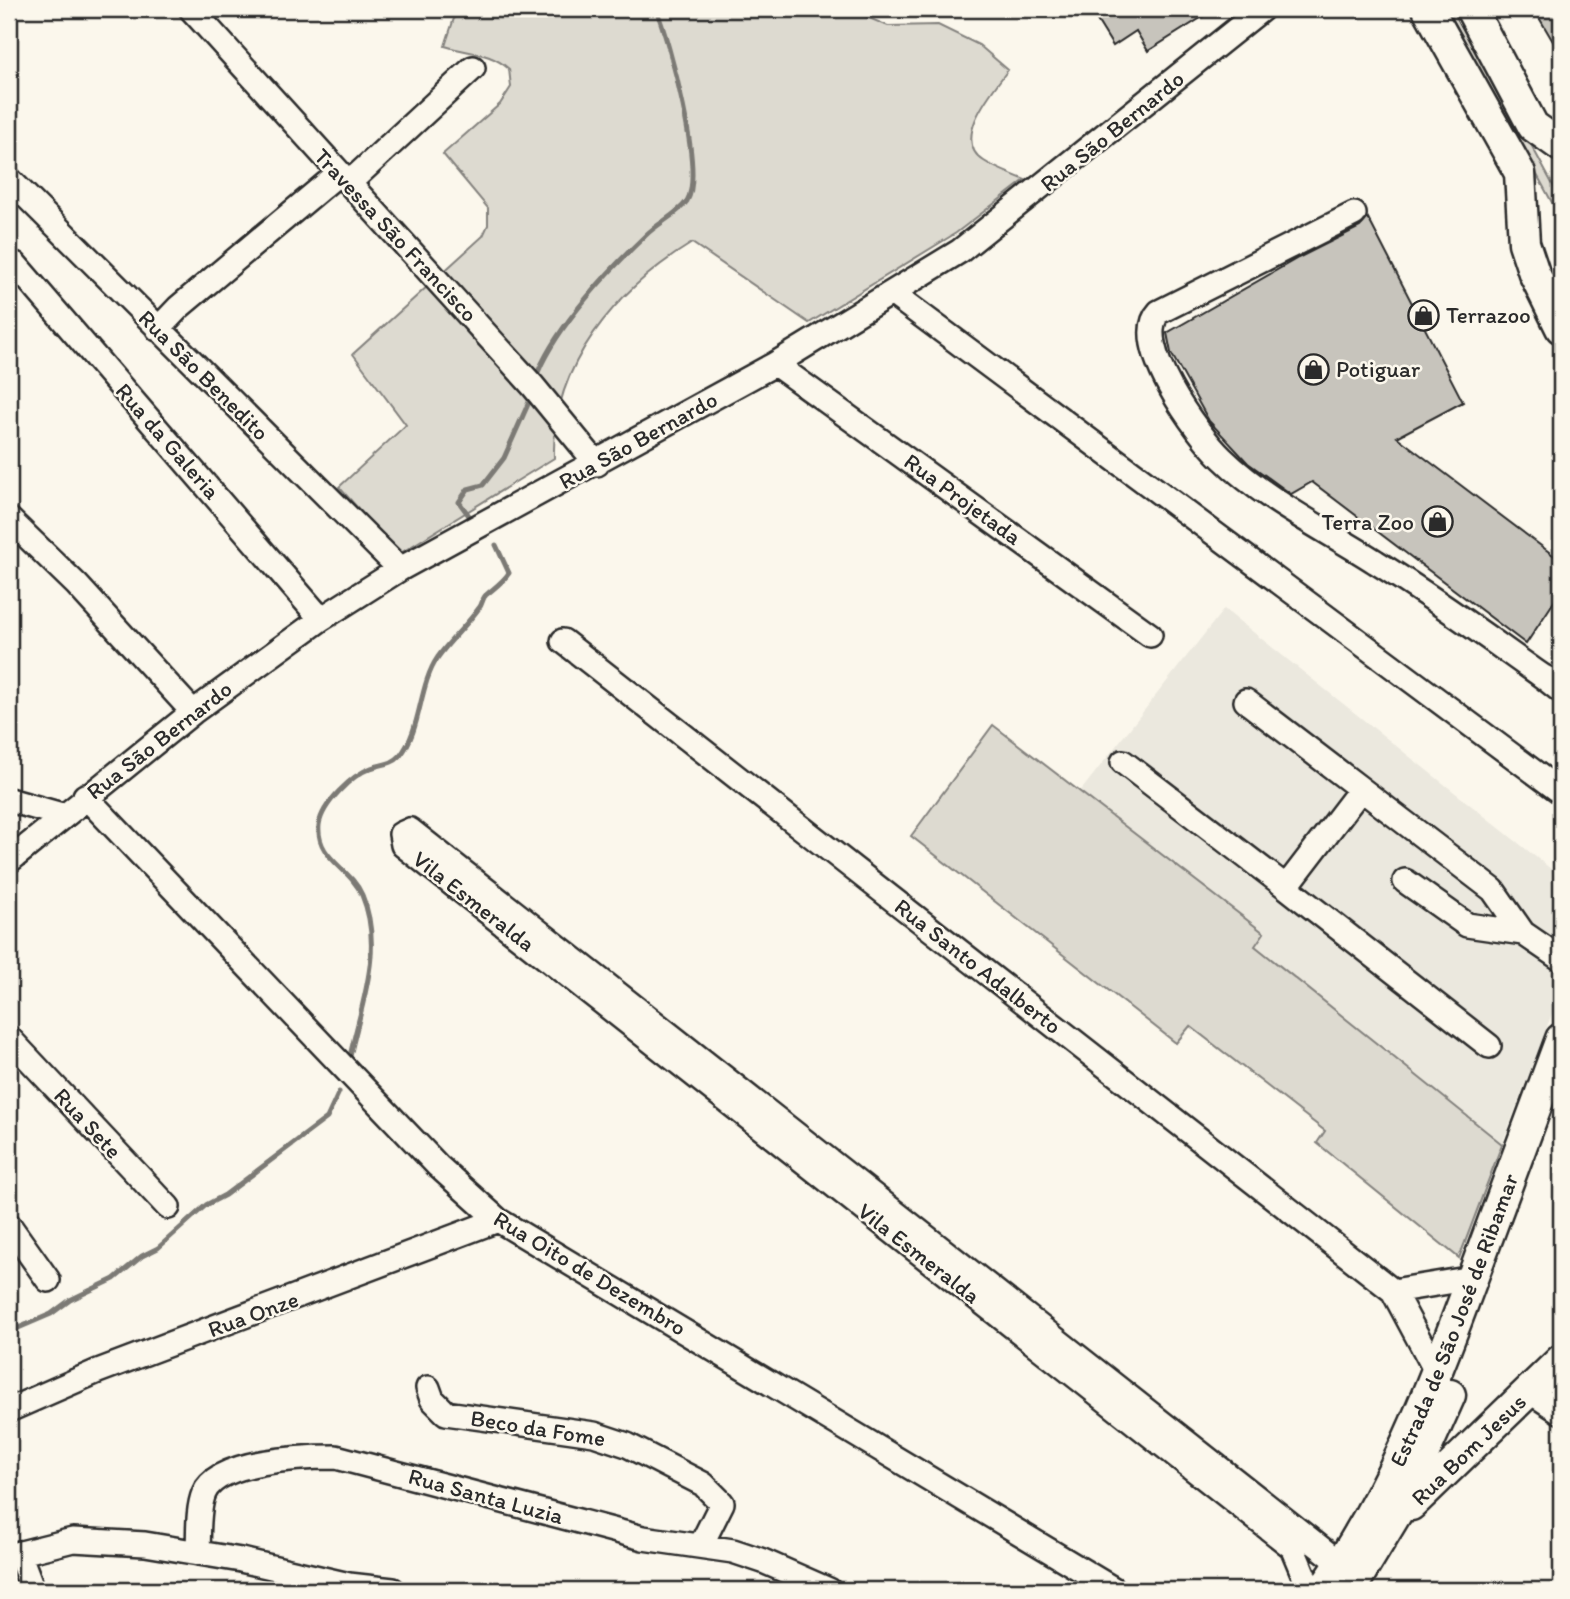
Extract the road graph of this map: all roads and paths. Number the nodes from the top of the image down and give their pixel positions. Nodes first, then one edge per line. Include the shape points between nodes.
1 (191, 9) edge
2 (1262, 9) edge
3 (1428, 9) edge
4 (1471, 9) edge
5 (473, 68) dead end
6 (1561, 146) edge
7 (344, 178) junction
8 (9, 179) edge
9 (1354, 214) dead end
10 (15, 264) dead end
11 (892, 294) junction
12 (1561, 328) edge
13 (158, 329) junction
14 (775, 364) junction
15 (597, 464) junction
16 (9, 519) edge
17 (400, 569) junction
18 (321, 619) junction
19 (1150, 635) dead end
20 (563, 640) dead end
21 (1555, 684) edge
22 (1247, 701) dead end
23 (193, 712) junction
24 (1123, 762) dead end
25 (1361, 789) junction
26 (1561, 792) edge
27 (85, 796) junction
28 (9, 800) edge
29 (62, 815) junction
30 (9, 861) edge
31 (1405, 881) dead end
32 (1286, 887) junction
33 (1523, 933) junction
34 (1561, 959) edge
35 (9, 1038) edge
36 (1561, 1039) edge
37 (1489, 1046) dead end
38 (1561, 1096) edge
39 (872, 1206) junction
40 (168, 1207) dead end
41 (498, 1220) junction
42 (9, 1225) edge
43 (1473, 1278) junction
44 (48, 1280) dead end
45 (1393, 1291) junction
46 (1561, 1360) edge
47 (1437, 1373) junction
48 (428, 1388) dead end
49 (1529, 1391) junction
50 (9, 1410) edge
51 (1561, 1412) edge
52 (1172, 1442) junction
53 (1380, 1543) junction
54 (701, 1545) junction
55 (198, 1553) junction
56 (14, 1554) edge
57 (1346, 1577) edge
58 (33, 1590) edge
59 (393, 1590) edge
60 (829, 1590) edge
61 (1115, 1590) edge
62 (1310, 1590) edge
63 (1323, 1590) edge

1 - 7 street, Travessa São Francisco
2 - 11 street, Rua São Bernardo via 1000,222
3 - 12 main road via 1520,173 1524,243
4 - 6 main road via 1533,126
5 - 7 street
7 - 13 street via 179,307
7 - 15 street, Travessa São Francisco via 533,386
8 - 13 street, Rua São Benedito
9 - 21 street via 1159,312 1150,329 1154,358 1199,431 1222,458 1261,489
10 - 18 street, Rua da Galeria
11 - 14 street, Rua São Bernardo
11 - 26 street
13 - 17 street, Rua São Benedito
14 - 15 street, Rua São Bernardo
14 - 19 street, Rua Projetada
15 - 17 street, Rua São Bernardo
16 - 23 street via 77,585
17 - 18 street, Rua São Bernardo
18 - 23 street, Rua São Bernardo
20 - 45 street, Rua Santo Adalberto
22 - 25 street
23 - 27 street, Rua São Bernardo
24 - 32 street
25 - 32 street
25 - 33 street via 1493,890
27 - 29 street, Rua São Bernardo
27 - 41 street, Rua Oito de Dezembro via 438,1167
28 - 29 street
29 - 30 street, Rua São Bernardo
31 - 33 street via 1466,925
32 - 37 street
33 - 34 street
35 - 40 street, Rua Sete
36 - 43 main road, Estrada de São José de Ribamar
38 - 53 main road, Estrada de São José de Ribamar via 1441,1416
39 - 39 street, Vila Esmeralda via 410,830 401,834 403,845
39 - 52 street, Vila Esmeralda
41 - 50 street, Rua Onze via 120,1363
41 - 61 street, Rua Oito de Dezembro
42 - 44 street
43 - 45 street
43 - 47 main road, Estrada de São José de Ribamar
45 - 47 street, Rua Santo Adalberto
46 - 49 main road, Rua Bom Jesus
47 - 57 main road, Estrada de São José de Ribamar
48 - 54 street, Beco da Fome via 446,1413 594,1434 627,1445 703,1484 722,1503
49 - 51 street
49 - 53 main road, Rua Bom Jesus via 1439,1475
52 - 57 street, Vila Esmeralda
52 - 62 street, Vila Esmeralda via 1292,1547
53 - 57 main road, Estrada de São José de Ribamar
54 - 55 street, Rua Santa Luzia via 642,1538 336,1457 302,1457 212,1481 201,1502
54 - 60 street, Rua Santa Luzia via 763,1561
55 - 56 street via 73,1540
55 - 59 street
56 - 58 street
57 - 63 main road, Estrada de São José de Ribamar

